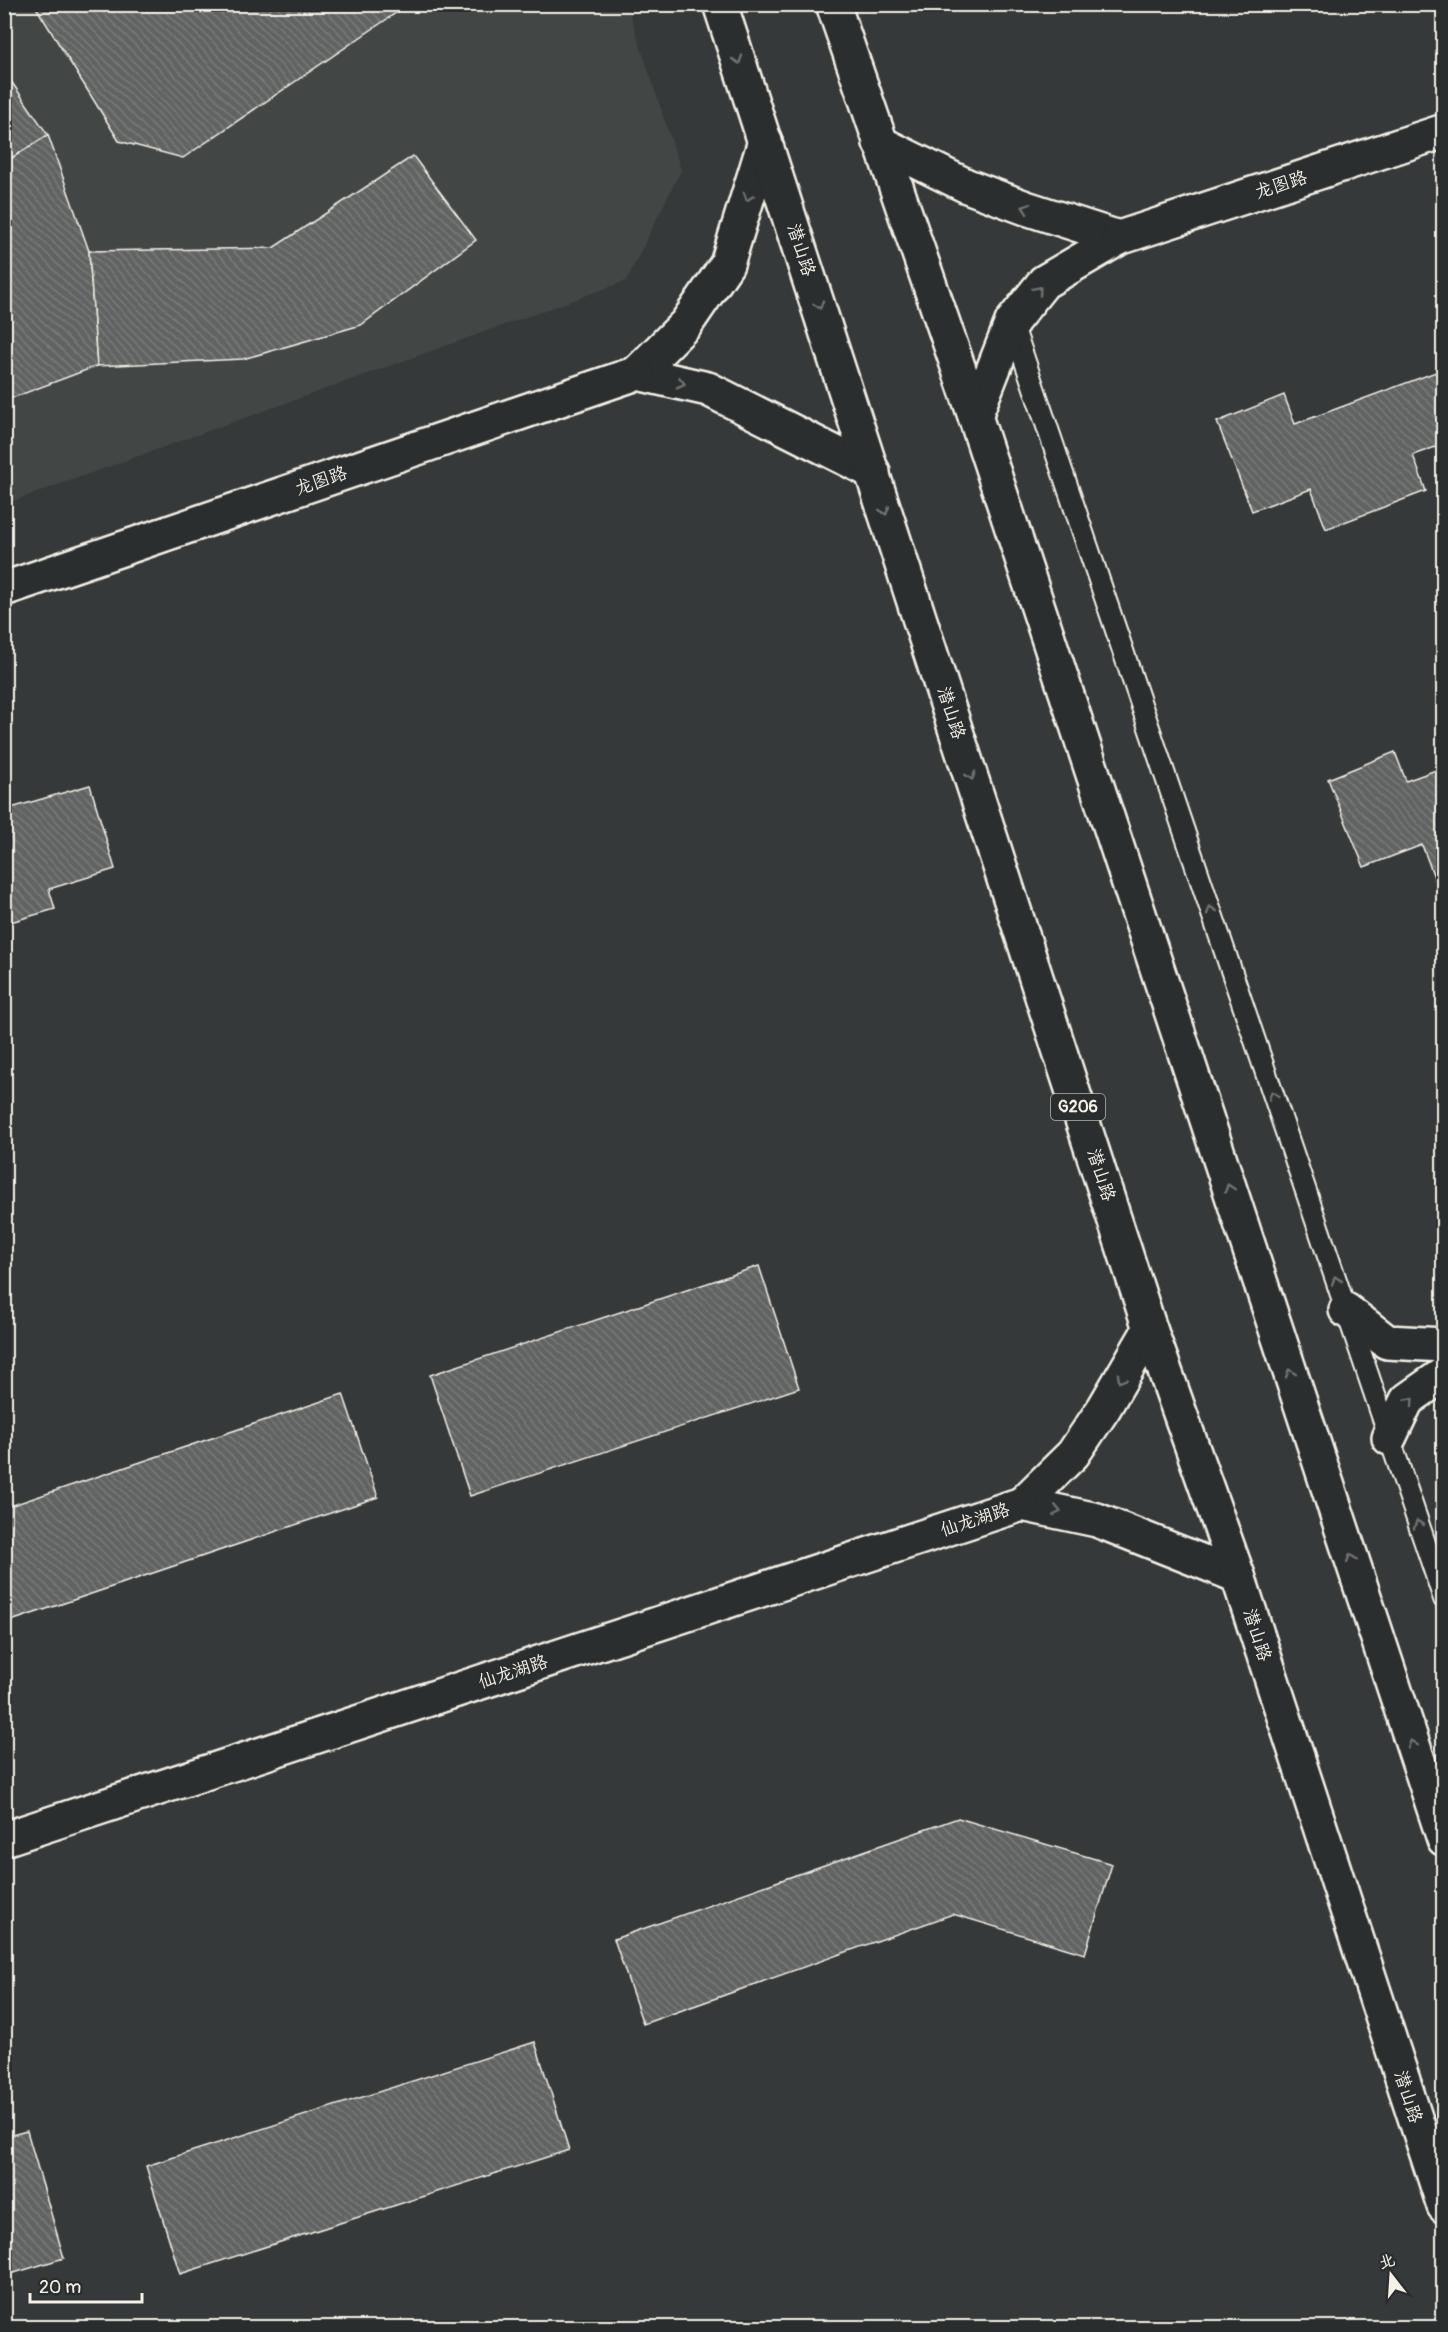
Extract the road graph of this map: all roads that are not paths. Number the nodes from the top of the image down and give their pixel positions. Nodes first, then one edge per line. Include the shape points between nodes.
1 (720, 4) edge
2 (833, 4) edge
3 (1443, 131) edge
4 (765, 141) junction
5 (880, 143) junction
6 (1119, 238) junction
7 (1012, 322) junction
8 (637, 373) junction
9 (975, 416) junction
10 (873, 472) junction
11 (4, 589) edge
12 (1346, 1310) junction
13 (1150, 1329) junction
14 (1443, 1345) edge
15 (1443, 1374) edge
16 (1389, 1438) junction
17 (1023, 1504) junction
18 (1238, 1576) junction
19 (1443, 1599) edge
20 (1434, 1789) edge
21 (4, 1839) edge
22 (1443, 1839) edge
23 (1443, 2206) edge

1 -> 4 main road, 潜山路 / G206
2 - 5 main road
3 - 6 main road, 龙图路
4 -> 8 main road via 727,264 686,324
4 -> 10 main road, 潜山路 / G206
6 -> 5 main road via 967,186
5 - 9 main road
7 -> 6 main road, 龙图路 via 1044,282
7 - 9 main road, 龙图路
12 -> 7 lane
8 -> 10 main road via 708,389
8 - 11 main road, 龙图路
20 -> 9 main road
10 -> 13 main road, 潜山路 / G206
12 - 14 main road via 1388,1342
12 - 16 lane
13 -> 17 main road via 1073,1454
13 - 18 main road, 潜山路 / G206
16 -> 15 main road via 1407,1400
19 -> 16 lane
17 -> 18 main road via 1097,1520
17 - 21 main road, 仙龙湖路
18 - 23 main road, 潜山路 / G206
20 - 22 main road

